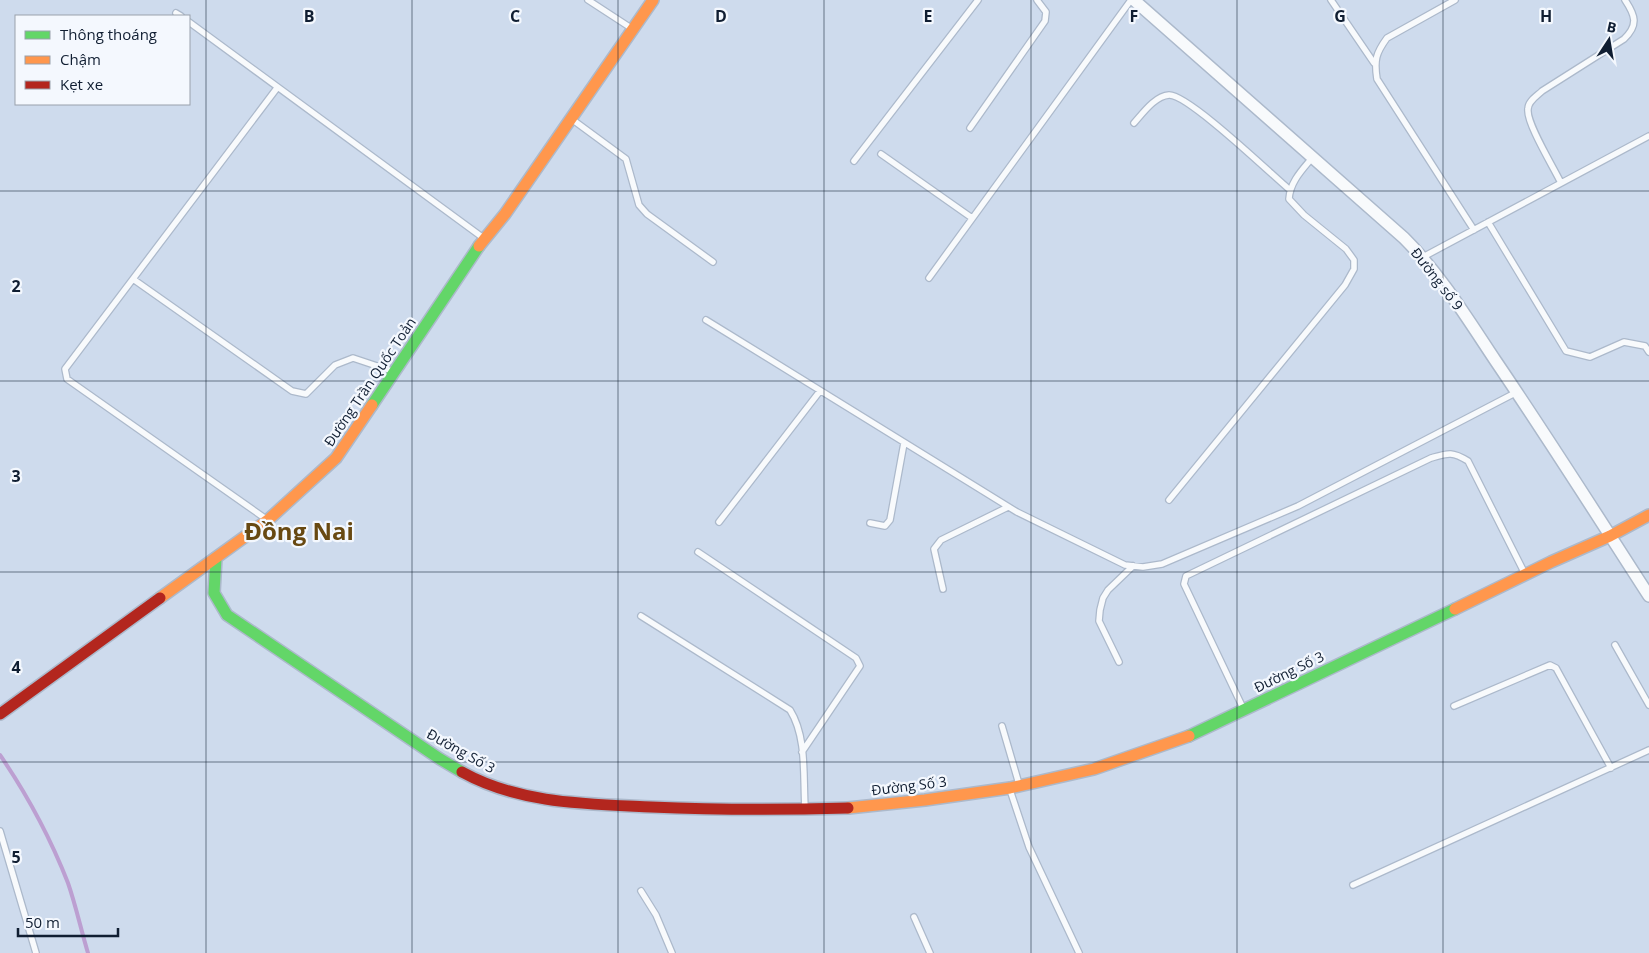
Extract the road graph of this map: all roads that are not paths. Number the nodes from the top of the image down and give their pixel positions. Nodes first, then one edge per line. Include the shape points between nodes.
1 (588, 0) edge
2 (653, 0) edge
3 (978, 0) edge
4 (1037, 0) edge
5 (1132, 0) edge
6 (1331, 0) edge
7 (1455, 0) edge
8 (1625, 0) edge
9 (190, 23) edge
10 (632, 29) junction
11 (1374, 63) junction
12 (277, 88) junction
13 (572, 118) junction
14 (1134, 123) dead end
15 (970, 128) dead end
16 (1649, 136) edge
17 (881, 154) dead end
18 (1312, 158) junction
19 (854, 161) dead end
20 (1561, 183) junction
21 (1290, 190) junction
22 (972, 218) junction
23 (1488, 222) junction
24 (1474, 230) junction
25 (484, 239) junction
26 (1423, 257) junction
27 (713, 262) dead end
28 (928, 278) dead end
29 (133, 279) junction
30 (706, 320) dead end
31 (1649, 352) edge
32 (394, 372) junction
33 (820, 390) junction
34 (1517, 392) junction
35 (904, 443) junction
36 (1170, 500) dead end
37 (1008, 507) junction
38 (1649, 515) edge
39 (268, 520) junction
40 (720, 522) dead end
41 (870, 523) dead end
42 (1610, 536) junction
43 (698, 552) dead end
44 (216, 558) junction
45 (1133, 566) junction
46 (1525, 574) junction
47 (943, 589) dead end
48 (1649, 596) edge
49 (641, 616) dead end
50 (1615, 645) dead end
51 (1119, 662) dead end
52 (1649, 705) edge
53 (1454, 706) dead end
54 (1244, 710) junction
55 (0, 714) edge
56 (1002, 726) dead end
57 (1649, 750) edge
58 (802, 752) junction
59 (1611, 768) junction
60 (1014, 787) junction
61 (805, 809) junction
62 (0, 831) edge
63 (1353, 885) dead end
64 (641, 890) dead end
65 (914, 917) dead end
66 (36, 953) edge
67 (672, 953) edge
68 (930, 953) edge
69 (1079, 953) edge

1 - 10 lane
2 - 10 street, Đường Trần Quốc Toản
3 - 19 lane
4 - 15 lane via 1046,12 1045,21
5 - 18 street, Đường số 9
5 - 22 lane
6 - 11 lane
7 - 11 lane via 1387,38
8 - 20 lane via 1634,13 1630,34 1542,91 1528,108 1529,120
9 - 12 lane
10 - 13 street, Đường Trần Quốc Toản
11 - 24 lane via 1378,79
12 - 25 lane
12 - 29 lane
13 - 25 street, Đường Trần Quốc Toản
13 - 27 lane via 626,159 639,205 647,214
14 - 21 lane via 1158,98 1178,96
16 - 20 lane
17 - 22 lane
18 - 21 lane
18 - 26 street, Đường số 9
20 - 23 lane
21 - 36 lane via 1289,198 1304,215 1346,249 1354,260 1354,269 1345,285
22 - 28 lane
23 - 24 lane
23 - 31 lane via 1566,351 1590,357 1624,342 1645,346
24 - 26 lane
25 - 32 street, Đường Trần Quốc Toản
26 - 34 street, Đường số 9
29 - 32 lane via 292,391 306,394 335,365 354,358
29 - 39 lane via 65,369 67,379
30 - 33 lane
32 - 39 street, Đường Trần Quốc Toản via 336,458
33 - 35 lane
33 - 40 lane
34 - 42 street, Đường số 9
34 - 45 lane via 1298,506 1162,564
35 - 37 lane
35 - 41 lane via 890,520 886,526
37 - 45 lane
37 - 47 lane via 941,540 934,549
38 - 42 street, Đường Số 3
39 - 44 street, Đường Trần Quốc Toản
42 - 46 street, Đường Số 3
42 - 48 street, Đường số 9
43 - 58 lane via 856,658 860,666
44 - 55 street, Đường Trần Quốc Toản
44 - 61 street, Đường Số 3 via 214,593 227,615 440,760 482,782 522,795 571,803 722,810
45 - 51 lane via 1108,590 1100,610 1099,622
46 - 54 street, Đường Số 3
46 - 54 lane via 1468,461 1450,452 1431,458 1186,576 1184,584
49 - 58 lane via 790,710 797,722
50 - 52 lane
53 - 59 lane via 1550,665 1556,668
54 - 60 street, Đường Số 3 via 1176,742 1127,759
56 - 60 lane
57 - 59 lane
58 - 61 lane
59 - 63 lane
60 - 61 street, Đường Số 3 via 865,807
60 - 69 lane via 1029,847
62 - 66 lane
64 - 67 lane
65 - 68 lane

